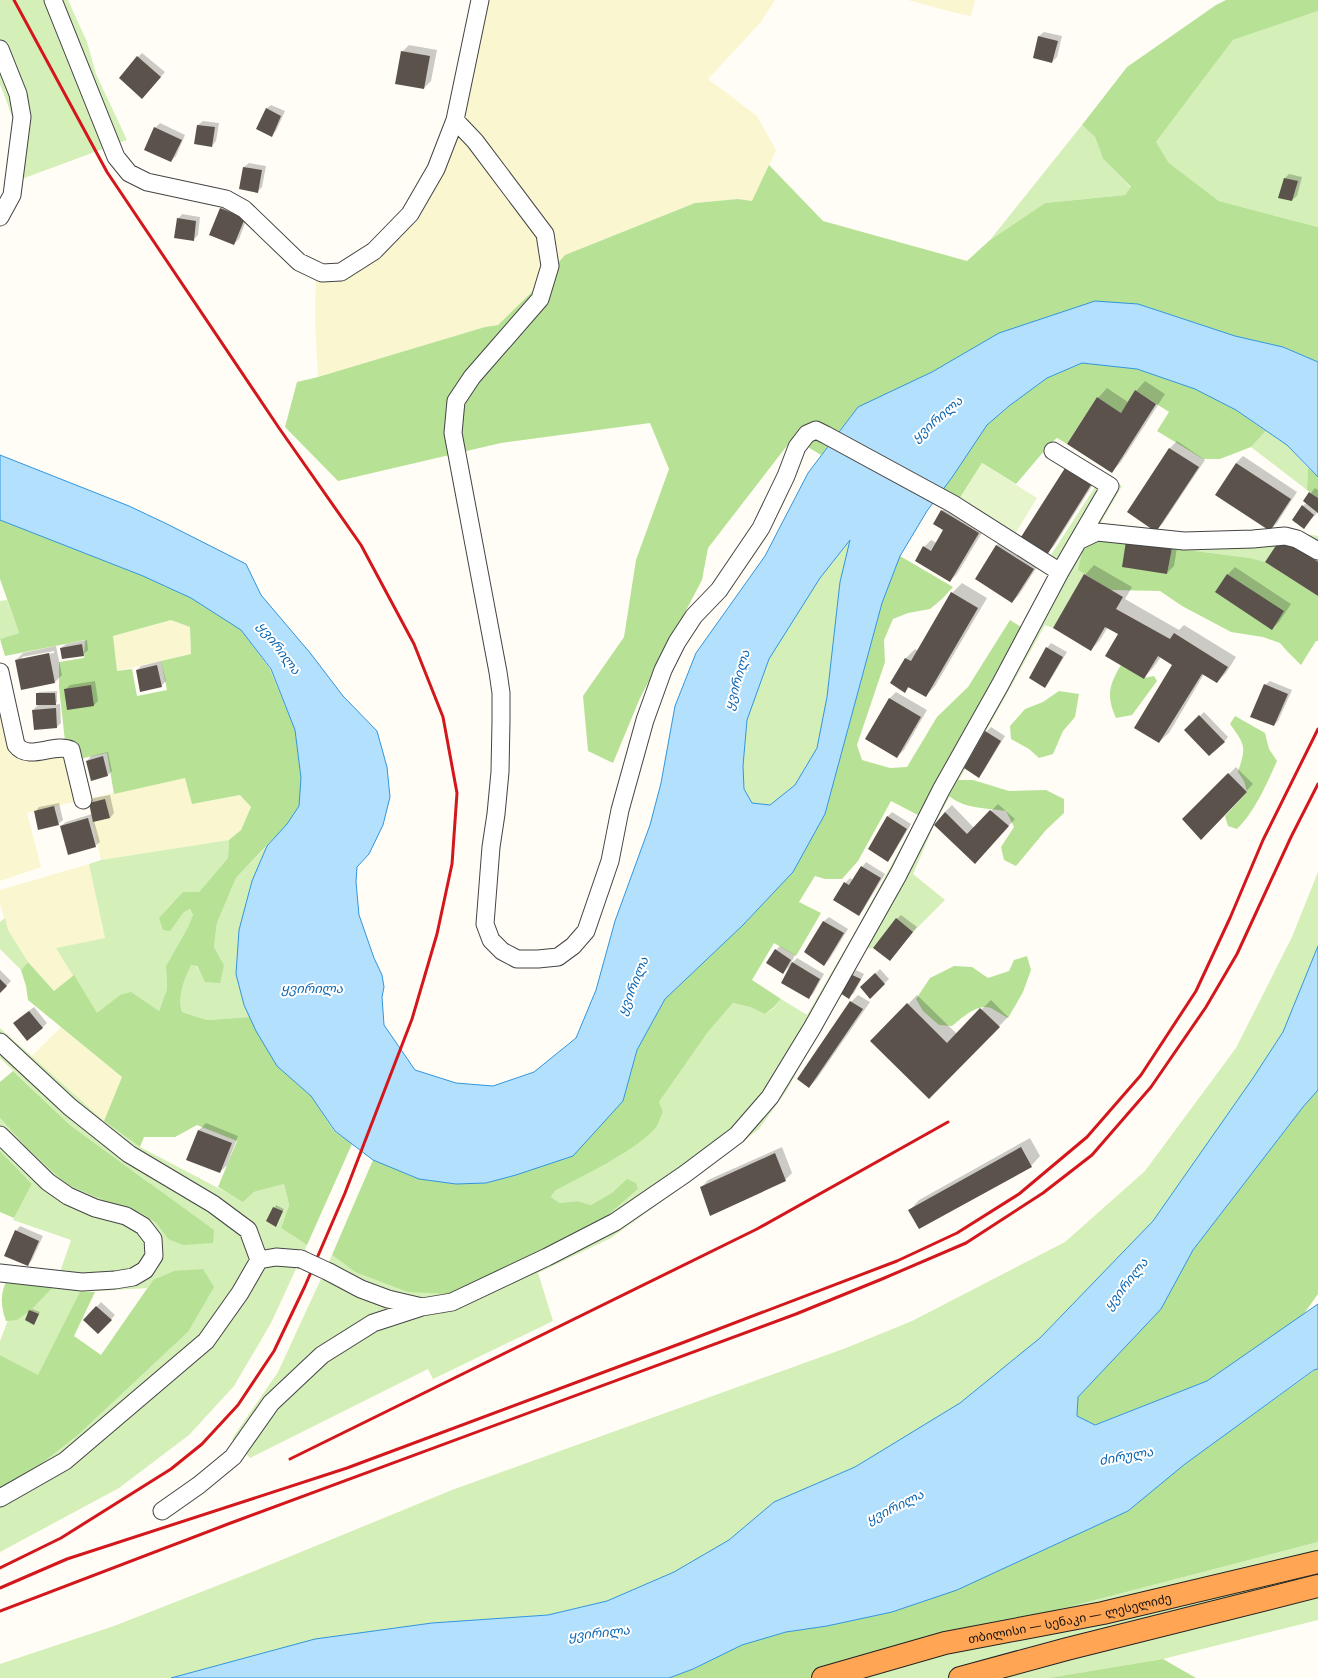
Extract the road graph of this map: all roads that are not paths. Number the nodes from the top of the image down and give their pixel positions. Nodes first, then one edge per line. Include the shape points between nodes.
1 (53, 0) edge
2 (480, 0) edge
3 (0, 49) edge
4 (455, 120) junction
5 (0, 217) edge
6 (1052, 451) dead end
7 (1078, 541) junction
8 (1318, 551) edge
9 (1060, 572) junction
10 (0, 672) edge
11 (82, 800) dead end
12 (0, 1042) edge
13 (0, 1135) edge
14 (259, 1260) junction
15 (0, 1273) edge
16 (422, 1307) junction
17 (0, 1498) edge
18 (162, 1511) dead end
19 (1318, 1562) edge
20 (1318, 1586) edge
21 (823, 1678) edge
22 (960, 1678) edge

1 - 4 street via 116,157 129,173 147,182 226,199 244,209 299,262 322,273 341,272 374,251 410,214 436,169
2 - 4 street
3 - 5 street via 18,94 22,118 12,195
4 - 9 street via 475,141 545,234 550,266 540,299 472,377 456,401 453,433 501,693 500,772 485,924 490,940 502,951 517,959 558,957 573,946 586,931 610,861 620,810 645,720 663,670 694,616 719,590 761,528 797,447 807,434 816,430 953,504
6 - 7 street via 1110,486
7 - 8 street via 1097,532 1184,541 1285,536 1297,539
7 - 9 street
9 - 16 street via 898,876 770,1098 737,1135 615,1222 452,1302
10 - 11 street via 16,745 27,753 64,747 71,750
12 - 14 street via 70,1107 129,1154 213,1204 248,1230
13 - 15 street via 48,1182 68,1196 95,1208 126,1216 142,1226 153,1239 154,1256 145,1270 133,1277 115,1280 82,1282
14 - 16 street, bridge via 276,1256 301,1259 361,1289
14 - 17 street via 240,1293 206,1340 65,1461
16 - 18 street via 373,1323 322,1355 271,1403 233,1457 199,1486
19 - 21 highway, თბილისი — სენაკი — ლესელიძე via 1103,1613 945,1643
20 - 22 highway

